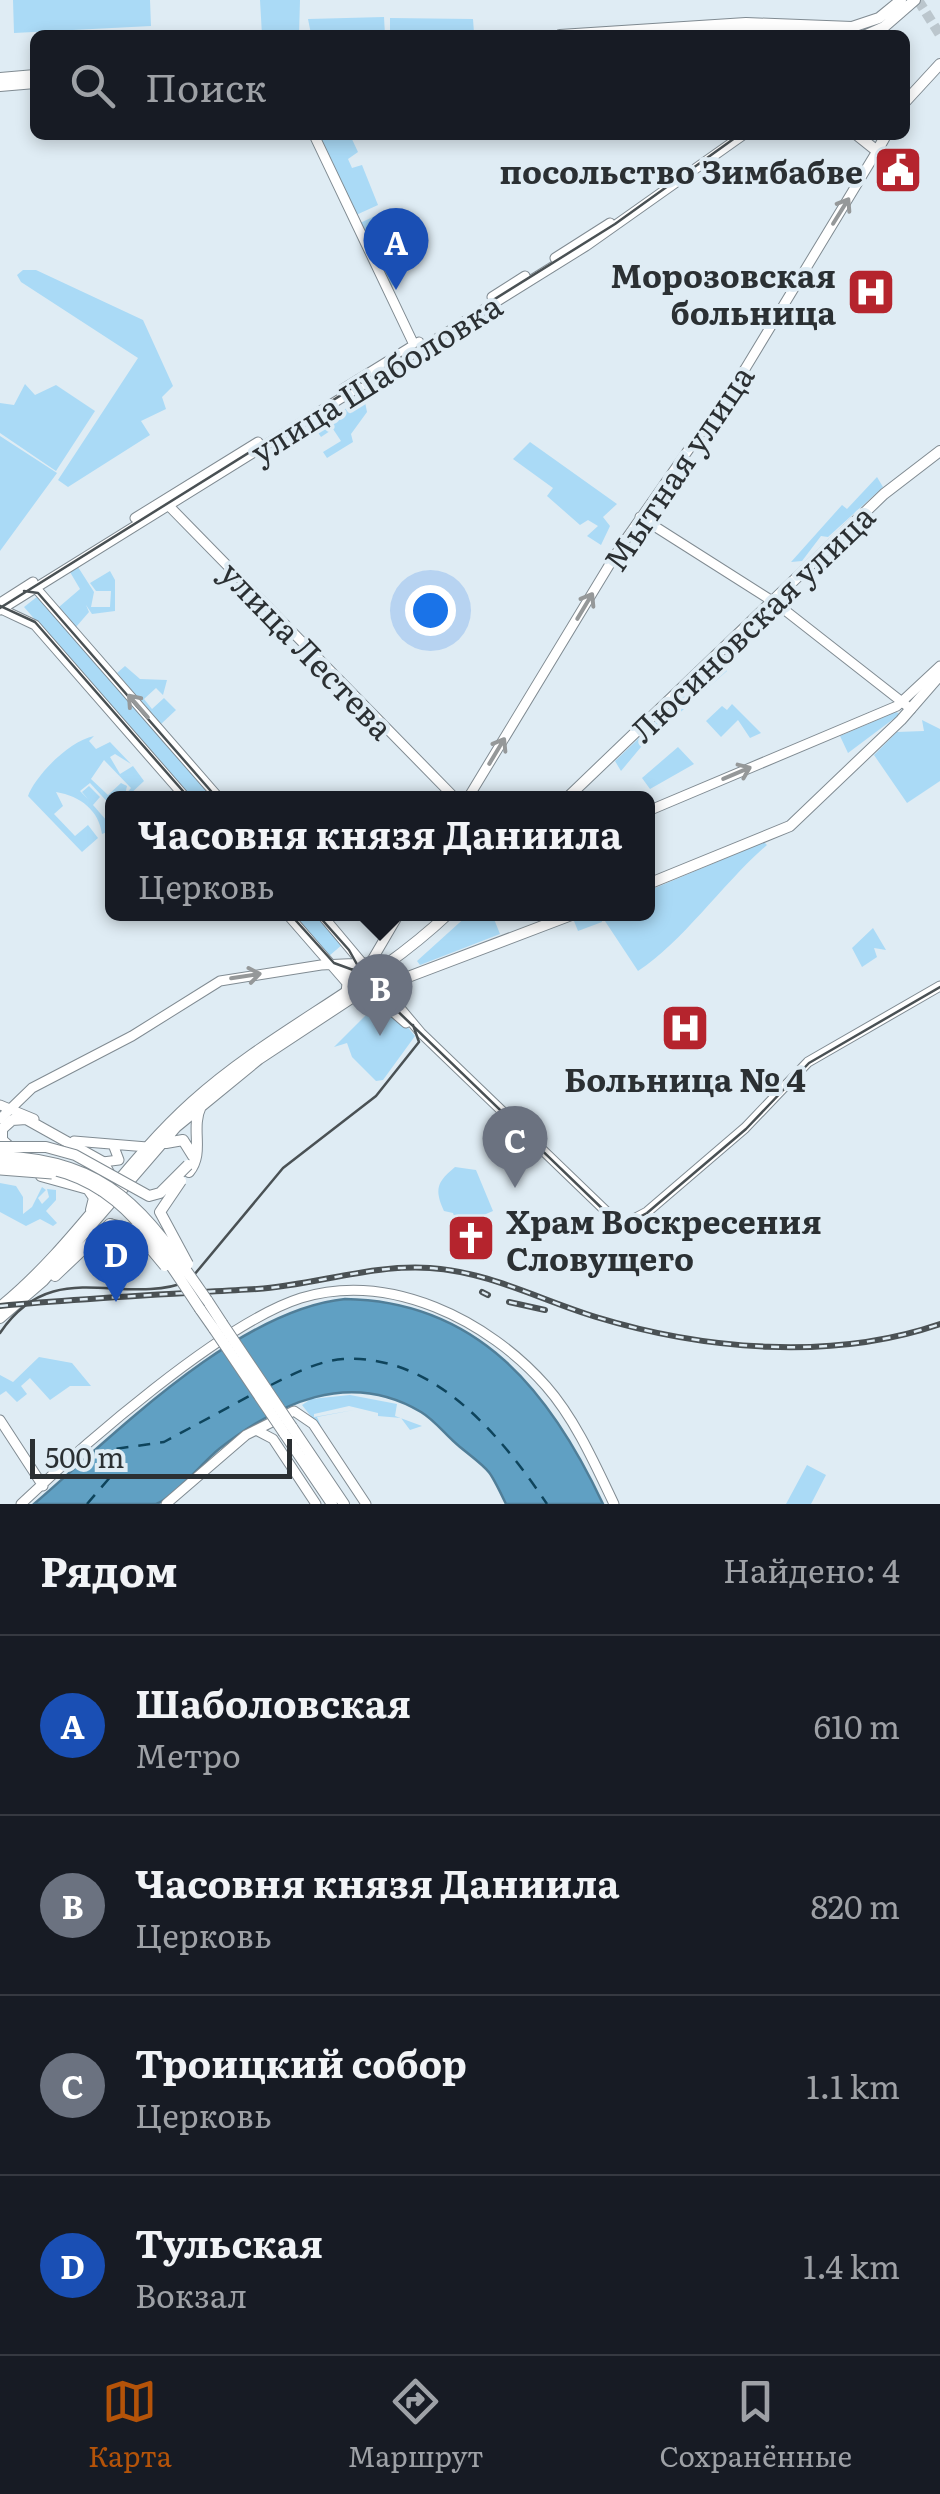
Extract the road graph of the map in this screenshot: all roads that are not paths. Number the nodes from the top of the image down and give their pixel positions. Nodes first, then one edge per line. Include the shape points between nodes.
1 (899, 0) edge
2 (915, 0) edge
3 (876, 26) junction
4 (787, 30) edge
5 (872, 30) edge
6 (938, 69) edge
7 (30, 75) edge
8 (0, 78) edge
9 (30, 83) edge
10 (0, 86) edge
11 (910, 97) edge
12 (316, 140) edge
13 (727, 140) edge
14 (736, 140) edge
15 (871, 142) edge
16 (415, 348) junction
17 (940, 451) edge
18 (168, 501) junction
19 (640, 516) junction
20 (35, 588) junction
21 (772, 602) junction
22 (1, 605) edge
23 (32, 622) junction
24 (940, 666) edge
25 (940, 674) edge
26 (907, 706) junction
27 (180, 791) edge
28 (214, 791) edge
29 (448, 791) edge
30 (472, 791) edge
31 (575, 791) edge
32 (655, 808) edge
33 (655, 881) edge
34 (294, 921) edge
35 (327, 921) edge
36 (395, 921) edge
37 (440, 921) edge
38 (556, 921) edge
39 (384, 939) junction
40 (350, 947) junction
41 (406, 953) junction
42 (336, 966) junction
43 (366, 974) junction
44 (940, 986) edge
45 (383, 988) junction
46 (369, 994) junction
47 (348, 996) junction
48 (421, 1033) junction
49 (204, 1101) junction
50 (2, 1111) edge
51 (107, 1144) junction
52 (154, 1146) junction
53 (0, 1147) edge
54 (194, 1148) junction
55 (0, 1156) edge
56 (103, 1162) junction
57 (0, 1169) edge
58 (109, 1190) junction
59 (88, 1216) junction
60 (170, 1246) junction
61 (16, 1294) junction
62 (30, 1294) junction
63 (0, 1298) edge
64 (204, 1304) junction
65 (0, 1306) edge
66 (0, 1318) edge
67 (0, 1420) edge
68 (0, 1428) edge
69 (288, 1430) junction
70 (265, 1431) junction
71 (41, 1487) junction
72 (24, 1504) edge
73 (166, 1504) edge
74 (174, 1504) edge
75 (314, 1504) edge
76 (332, 1504) edge
77 (344, 1504) edge
78 (363, 1504) edge
79 (612, 1504) edge

1 - 3 main road
2 - 3 main road
3 - 4 main road
3 - 5 main road
6 - 11 main road
7 - 8 main road
9 - 10 main road
12 - 16 main road
13 - 16 main road, улица Шаболовка
14 - 16 main road, улица Шаболовка via 592,242
19 -> 15 main road, Мытная улица via 746,368
16 - 18 main road, улица Шаболовка
17 - 21 main road, Люсиновская улица via 895,484
18 - 20 main road, улица Шаболовка
18 - 29 main road, улица Лестева
19 - 21 main road
30 -> 19 main road, Мытная улица
20 - 22 main road, улица Шаболовка
20 - 23 main road via 20,605
28 -> 20 main road
21 - 26 main road
21 - 31 main road, Люсиновская улица
22 - 23 main road
23 - 27 main road
24 - 26 main road
25 - 26 main road
32 -> 26 main road
26 - 33 main road via 790,826
34 - 42 main road
35 - 40 main road
36 - 39 main road
37 - 41 main road
38 - 45 main road
39 - 41 main road
39 - 43 main road
40 - 42 main road
40 - 43 main road
41 - 43 main road
42 - 43 main road
42 - 43 main road
42 - 47 main road
50 -> 42 main road via 208,986
43 - 45 main road
43 - 46 main road
43 - 47 main road
44 - 48 main road via 808,1062 749,1125 647,1212 626,1222 612,1216
45 - 46 main road
45 - 48 main road
46 - 47 main road
46 - 48 main road
47 - 49 main road
47 - 52 main road via 218,1080
49 - 52 main road
49 - 54 main road
50 - 51 main road via 76,1143
51 - 52 main road
51 - 56 main road via 120,1157
52 - 54 main road via 180,1139
52 - 58 main road
52 - 62 main road
53 - 54 main road, bridge via 75,1154 149,1196 188,1165
54 - 64 main road, bridge via 194,1166 160,1212
55 - 60 main road, bridge via 52,1160 98,1178 131,1201
56 - 58 main road via 112,1173
56 - 60 main road, bridge via 26,1119 2,1129 9,1148 69,1158 105,1174 131,1194
57 - 59 main road, bridge via 88,1189 94,1200
57 - 64 main road, bridge via 63,1170 94,1184 125,1207
58 - 59 main road
59 - 61 main road
60 - 64 main road, bridge
61 - 63 main road
61 - 65 main road
62 - 64 main road, bridge via 110,1224 136,1230
62 - 66 main road
64 - 69 main road, bridge
67 - 71 main road
68 - 71 main road
69 - 76 main road
69 - 77 main road
70 - 73 main road
70 - 74 main road
70 - 75 main road
70 - 78 main road via 294,1414 303,1418
71 - 72 main road
71 - 79 main road via 270,1312 317,1294 387,1294 432,1306 492,1337 546,1386

